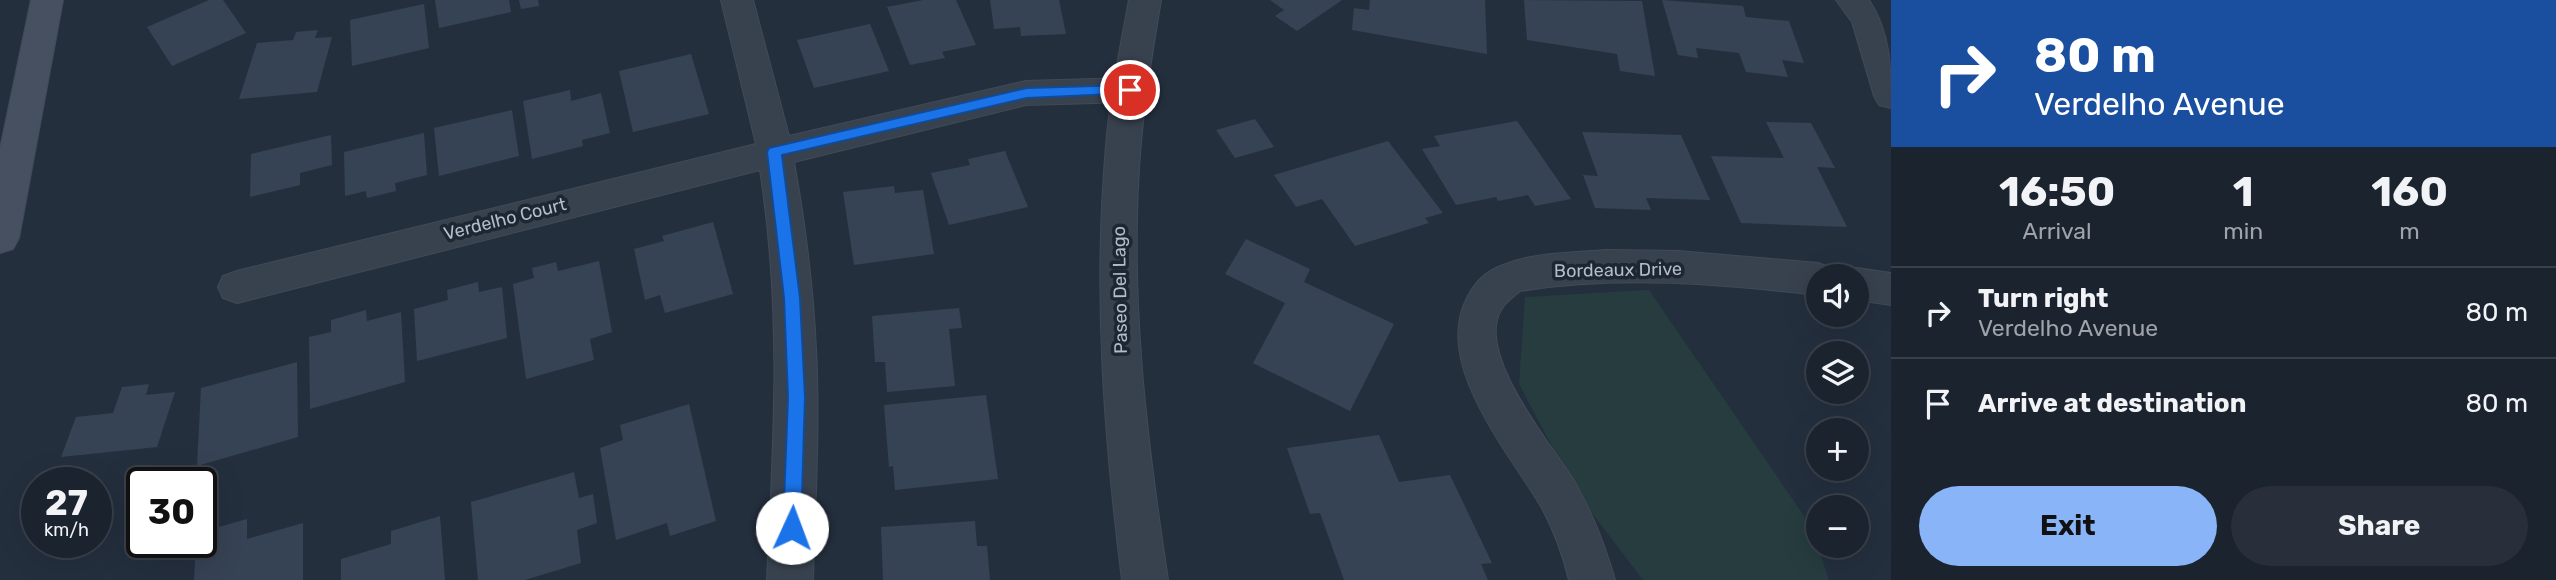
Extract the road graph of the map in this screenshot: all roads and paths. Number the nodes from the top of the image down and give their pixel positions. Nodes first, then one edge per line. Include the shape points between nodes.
1 (22, 0) edge
2 (47, 0) edge
3 (737, 0) edge
4 (1145, 0) edge
5 (1852, 0) edge
6 (40, 36) junction
7 (1130, 90) junction
8 (1891, 96) edge
9 (774, 152) junction
10 (0, 238) edge
11 (1806, 278) edge
12 (1869, 286) edge
13 (237, 287) dead end
14 (1891, 289) edge
15 (790, 580) edge
16 (1145, 580) edge
17 (1592, 580) edge

1 - 6 main road
2 - 6 main road
3 - 9 street
4 - 7 street, Paseo Del Lago
5 - 8 street via 1867,19
6 - 10 main road
7 - 9 street, Verdelho Court via 1027,93
7 - 16 street, Paseo Del Lago via 1120,189 1119,298 1125,410
9 - 13 street, Verdelho Court
9 - 15 street via 791,273 796,383
11 - 17 street, Bordeaux Drive via 1649,267 1556,270 1509,278 1488,294 1477,314 1475,341 1485,373 1550,479 1572,522
12 - 14 street

